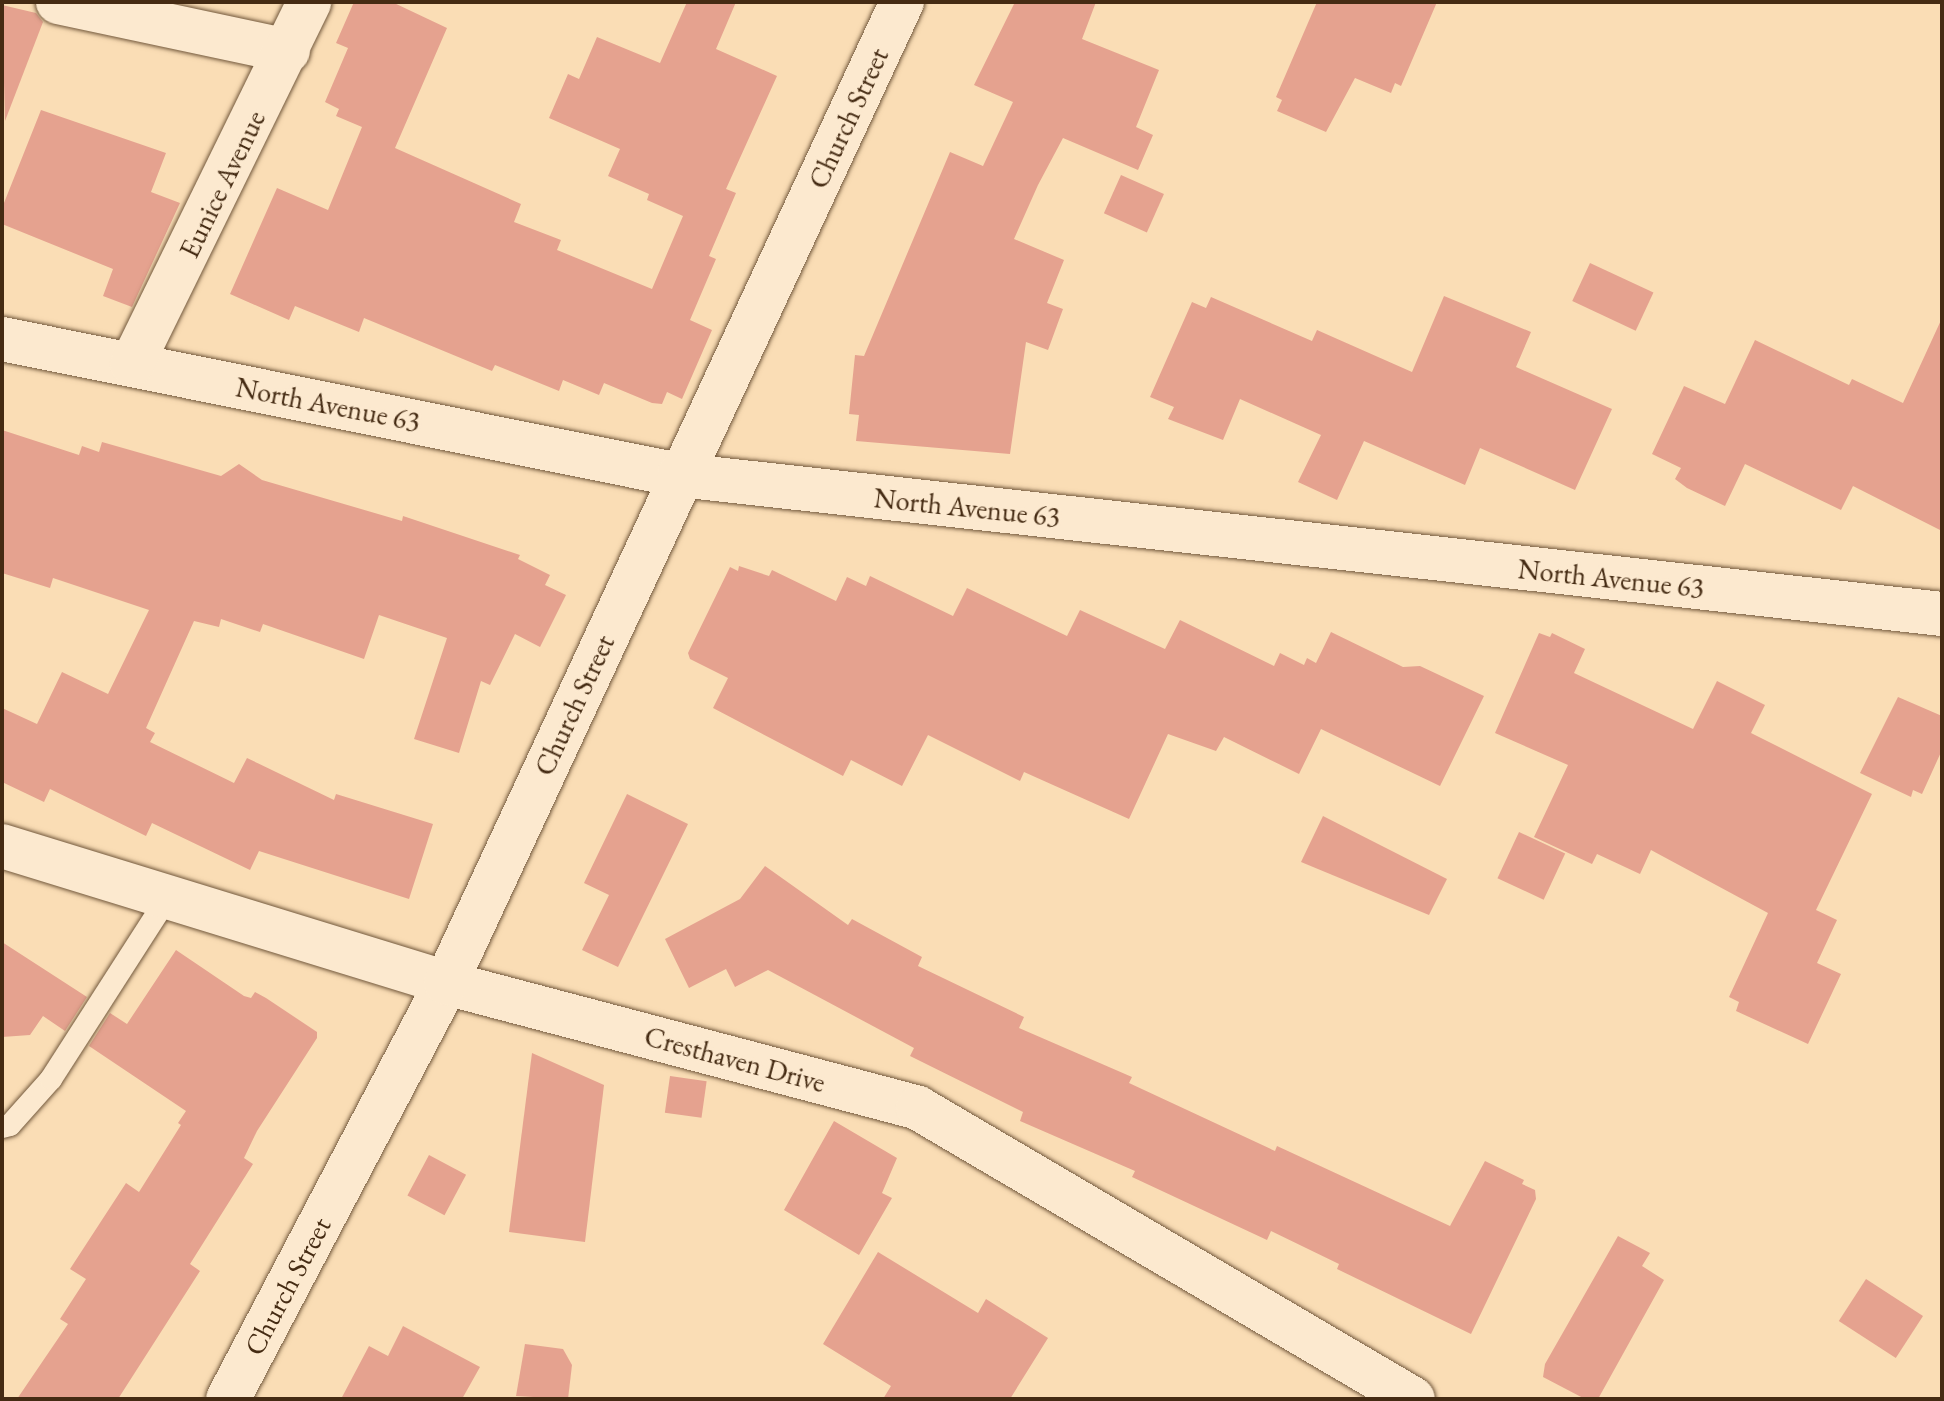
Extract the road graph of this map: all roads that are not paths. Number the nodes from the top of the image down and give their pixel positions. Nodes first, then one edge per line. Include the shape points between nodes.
1 (58, 2) edge
2 (309, 2) edge
3 (902, 2) edge
4 (288, 51) junction
5 (2, 339) edge
6 (132, 364) junction
7 (679, 475) junction
8 (1942, 614) edge
9 (2, 846) edge
10 (168, 897) junction
11 (446, 983) junction
12 (2, 1127) edge
13 (228, 1399) edge
14 (1413, 1399) edge

1 - 4 street
2 - 4 street, Eunice Avenue
3 - 7 street, Church Street
4 - 6 street, Eunice Avenue
5 - 6 street, North Avenue 63
6 - 7 street, North Avenue 63
7 - 8 street, North Avenue 63
7 - 11 street, Church Street
9 - 10 street, Cresthaven Drive
10 - 11 street, Cresthaven Drive
10 - 12 lane via 51,1079 10,1125
11 - 13 street, Church Street
11 - 14 street, Cresthaven Drive via 918,1108

